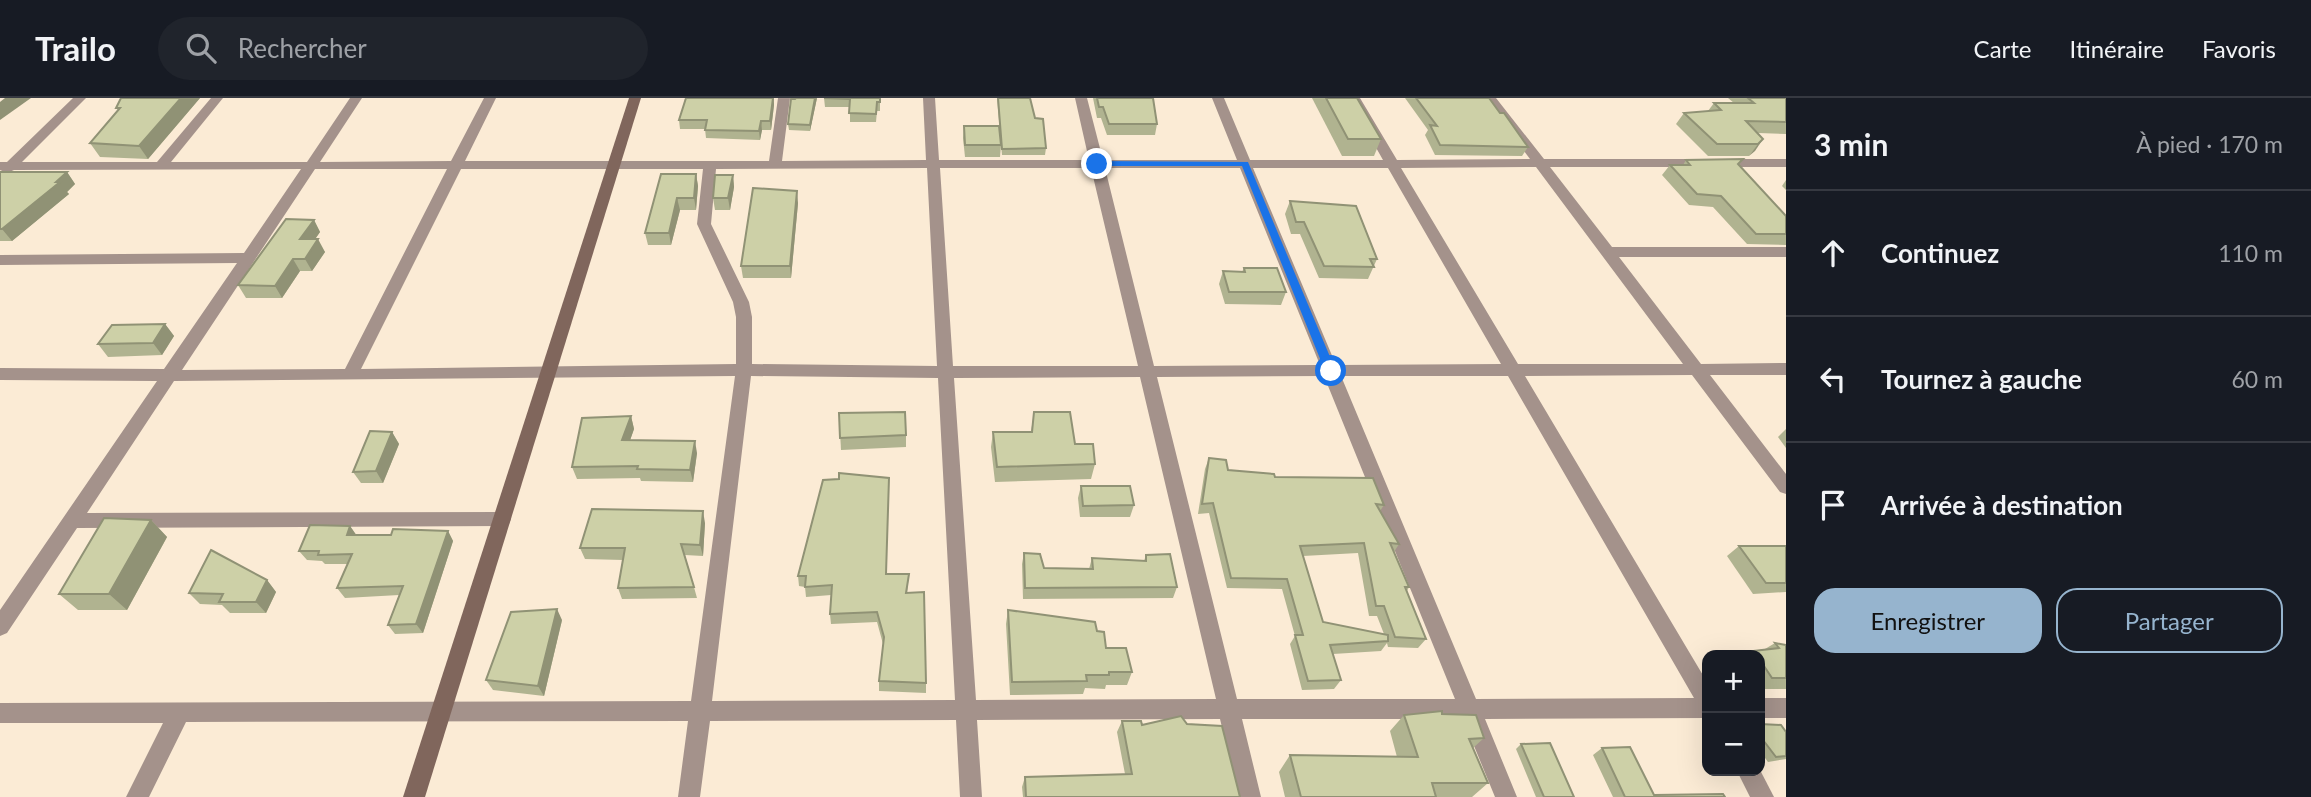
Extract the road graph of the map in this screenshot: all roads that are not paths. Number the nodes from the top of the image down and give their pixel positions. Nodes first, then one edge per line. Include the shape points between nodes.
1 (79, 98) edge
2 (217, 98) edge
3 (356, 98) edge
4 (490, 98) edge
5 (635, 98) edge
6 (784, 98) edge
7 (929, 98) edge
8 (1082, 98) edge
9 (1218, 98) edge
10 (1354, 98) edge
11 (1490, 98) edge
12 (1392, 163) junction
13 (1539, 163) junction
14 (1786, 163) edge
15 (775, 164) junction
16 (933, 164) junction
17 (1097, 164) junction
18 (1245, 164) junction
19 (310, 165) junction
20 (456, 165) junction
21 (614, 165) junction
22 (710, 165) junction
23 (160, 166) junction
24 (3, 169) edge
25 (1606, 252) junction
26 (1783, 255) edge
27 (248, 258) junction
28 (0, 260) edge
29 (1786, 369) edge
30 (744, 370) junction
31 (1697, 370) junction
32 (1331, 371) junction
33 (1514, 371) junction
34 (945, 372) junction
35 (1148, 372) junction
36 (351, 373) junction
37 (548, 373) junction
38 (0, 374) edge
39 (170, 374) junction
40 (1786, 487) edge
41 (502, 519) junction
42 (71, 522) junction
43 (0, 626) edge
44 (1702, 692) edge
45 (1702, 708) edge
46 (1765, 708) edge
47 (1786, 708) edge
48 (1229, 709) junction
49 (1469, 709) junction
50 (443, 710) junction
51 (701, 710) junction
52 (965, 710) junction
53 (180, 712) junction
54 (0, 713) edge
55 (1751, 776) edge
56 (137, 797) edge
57 (414, 797) edge
58 (689, 797) edge
59 (971, 797) edge
60 (1250, 797) edge
61 (1506, 797) edge
62 (1763, 797) edge

1 - 24 street
2 - 23 street
3 - 19 street
4 - 20 street
5 - 21 street
6 - 15 street
7 - 16 street
8 - 17 street
9 - 18 street
10 - 12 street
11 - 13 street
12 - 13 street
12 - 18 street
12 - 33 street
13 - 14 street
13 - 25 street
15 - 16 street
15 - 22 street
16 - 17 street
16 - 34 street
17 - 18 street
17 - 35 street
18 - 32 street
19 - 20 street
19 - 23 street
19 - 27 street
20 - 21 street
20 - 36 street
21 - 22 street
21 - 37 street
22 - 30 street via 704,224 741,302
23 - 24 street
25 - 26 street
25 - 31 street
27 - 28 street
27 - 39 street
29 - 31 street
30 - 34 street
30 - 37 street
30 - 51 street
31 - 33 street
31 - 40 street
32 - 33 street
32 - 35 street
32 - 49 street
33 - 44 street
34 - 35 street
34 - 52 street
35 - 48 street
36 - 37 street
36 - 39 street
37 - 41 street
38 - 39 street
39 - 42 street
41 - 42 street
41 - 50 street
42 - 43 street
45 - 49 street
46 - 47 street
48 - 49 street
48 - 52 street
48 - 60 street
49 - 61 street
50 - 51 street
50 - 53 street
50 - 57 street
51 - 52 street
51 - 58 street
52 - 59 street
53 - 54 street
53 - 56 street
55 - 62 street

